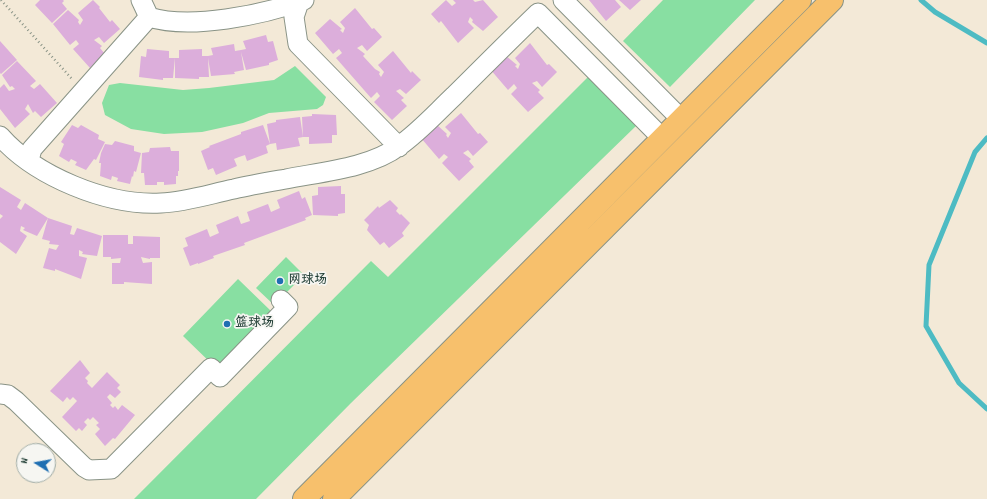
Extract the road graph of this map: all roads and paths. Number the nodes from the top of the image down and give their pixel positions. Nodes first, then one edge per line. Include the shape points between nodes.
1 (1, 0) edge
2 (141, 0) edge
3 (563, 0) edge
4 (800, 0) edge
5 (301, 1) edge
6 (825, 7) edge
7 (149, 17) junction
8 (83, 92) junction
9 (681, 119) junction
10 (0, 136) edge
11 (663, 139) junction
12 (399, 146) junction
13 (29, 160) junction
14 (281, 300) dead end
15 (3, 391) edge
16 (304, 499) edge
17 (334, 499) edge

1 - 8 path
2 - 7 lane
3 - 9 lane
4 - 9 highway
5 - 7 lane via 219,20 162,21
5 - 12 lane via 294,17 298,44
6 - 17 highway
7 - 8 lane
8 - 13 lane via 32,149
9 - 11 highway
10 - 13 lane via 12,149
11 - 12 lane via 538,13
11 - 16 highway
12 - 13 lane via 382,156 340,169 233,189 200,198 161,203 109,198 63,181 36,167
14 - 15 lane via 288,307 220,377 211,368 111,469 89,470 84,467

